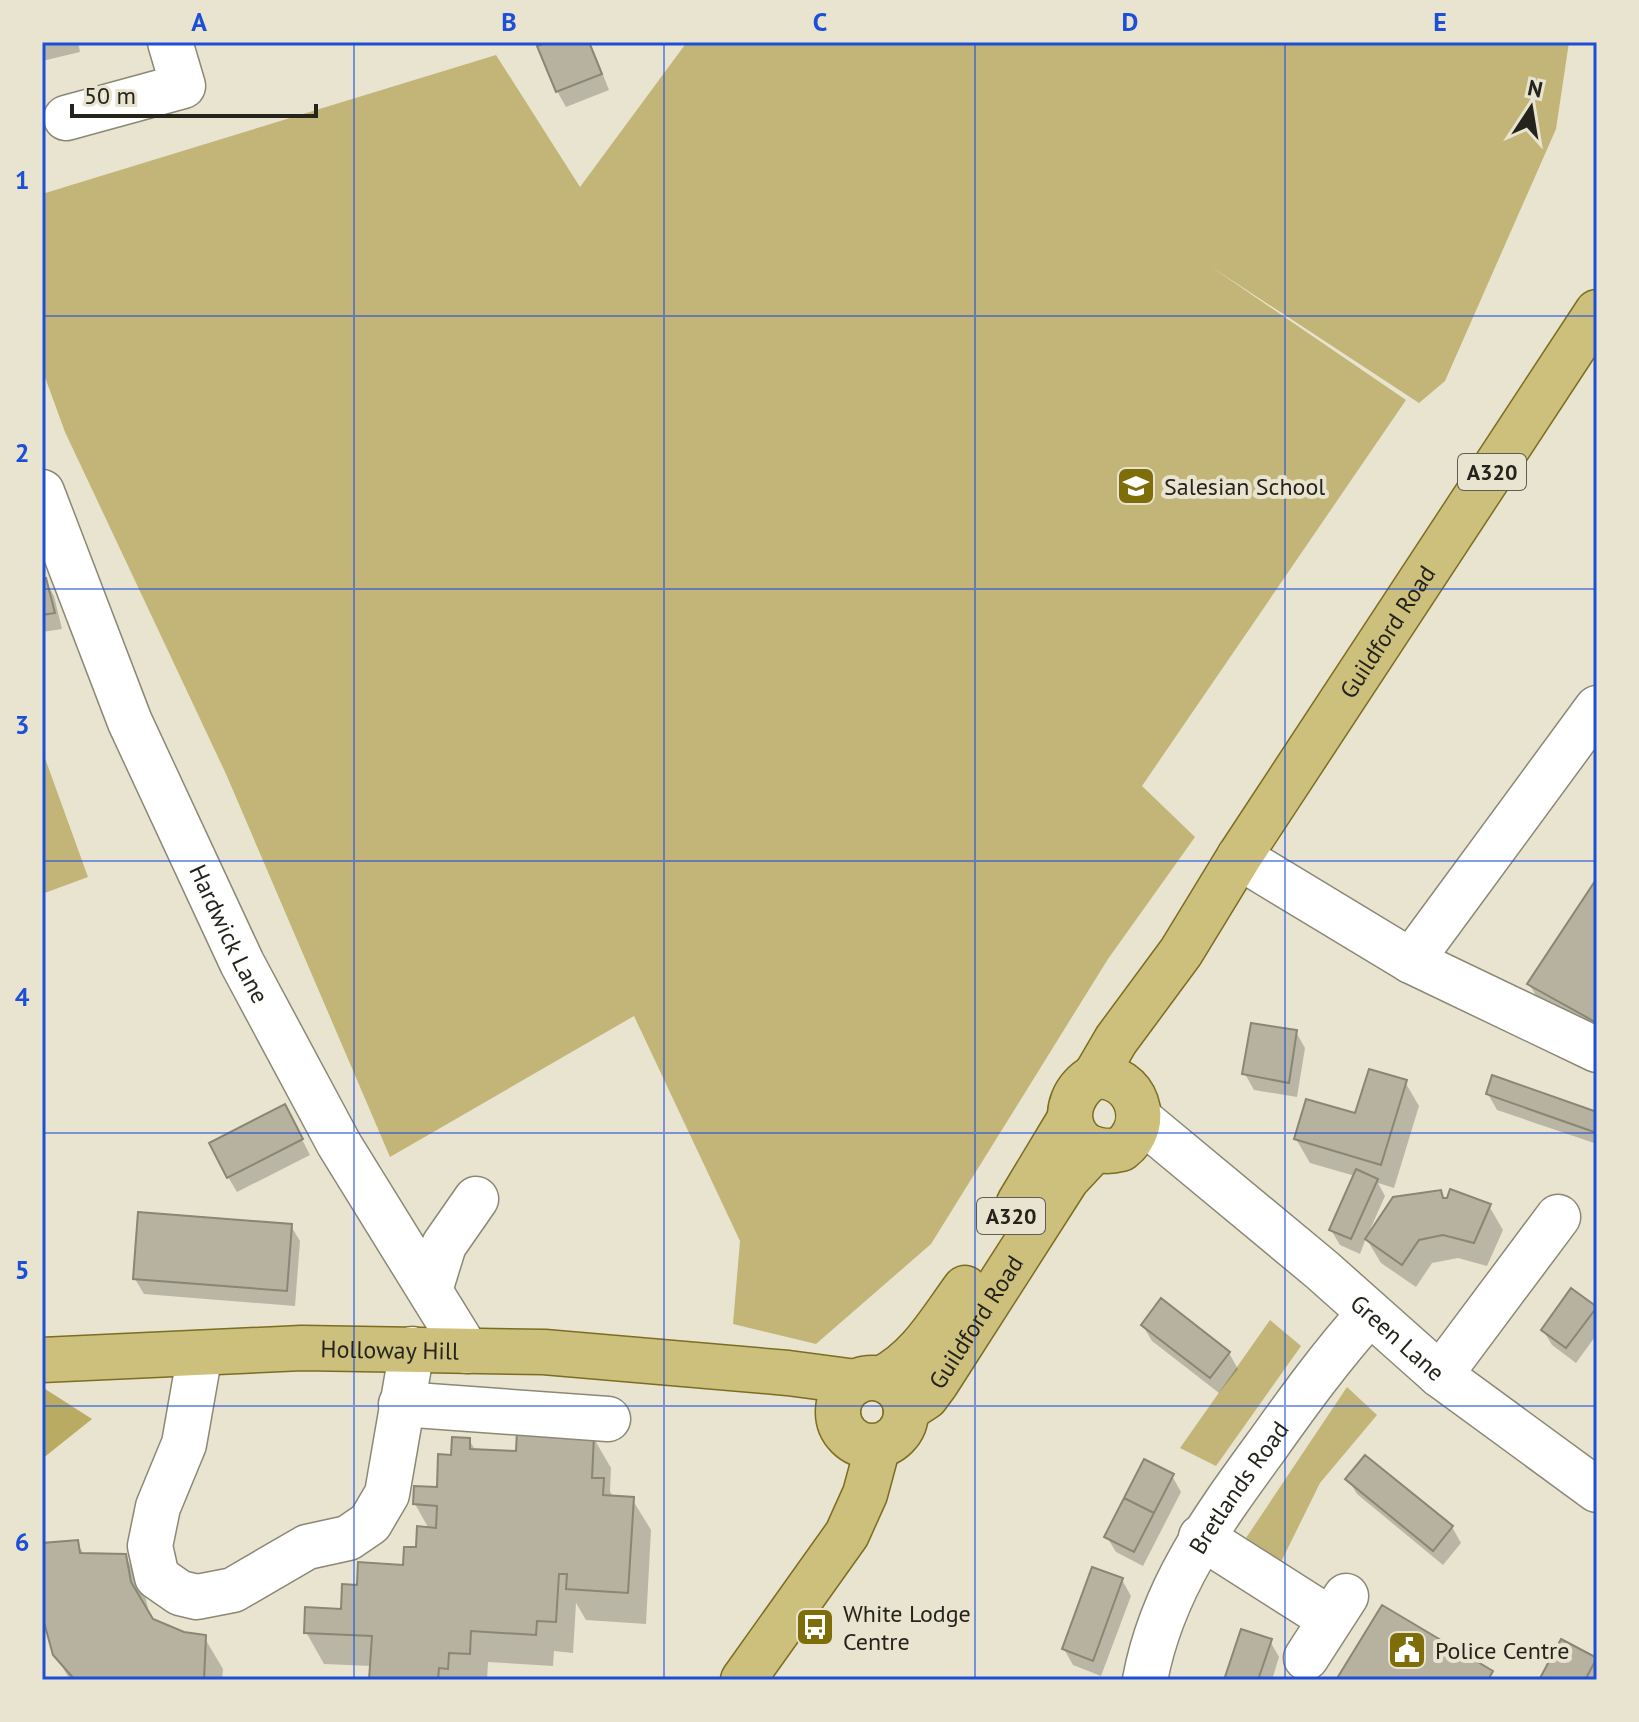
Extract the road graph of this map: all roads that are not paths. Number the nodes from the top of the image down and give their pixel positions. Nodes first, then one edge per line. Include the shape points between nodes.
1 (170, 42) edge
2 (66, 118) dead end
3 (1597, 312) edge
4 (42, 492) edge
5 (1597, 708) edge
6 (1239, 857) junction
7 (1181, 952) junction
8 (1411, 961) junction
9 (1597, 1050) edge
10 (1112, 1126) junction
11 (476, 1199) dead end
12 (1558, 1217) dead end
13 (431, 1287) junction
14 (1369, 1314) junction
15 (412, 1349) junction
16 (467, 1351) junction
17 (200, 1353) junction
18 (42, 1360) edge
19 (738, 1370) junction
20 (1440, 1375) junction
21 (881, 1390) junction
22 (401, 1404) junction
23 (608, 1419) dead end
24 (855, 1435) junction
25 (1597, 1490) edge
26 (1201, 1537) junction
27 (1306, 1658) dead end
28 (743, 1680) edge
29 (1145, 1680) edge

1 - 2 street via 183,86
3 - 6 main road, Guildford Road / A320
4 - 13 street, Hardwick Lane via 130,722 242,963 339,1144
5 - 8 street
6 - 7 main road, Guildford Road / A320
6 - 8 street
7 - 10 main road, Guildford Road / A320
7 - 10 main road, Guildford Road / A320 via 1095,1076 1114,1078
8 - 9 street
10 - 14 street, Green Lane via 1205,1174
10 - 21 main road, Guildford Road / A320 via 1067,1179 926,1397
11 - 13 street via 444,1245
12 - 20 street
13 - 16 street, Hardwick Lane
14 - 20 street, Green Lane
14 - 26 street, Bretlands Road via 1335,1351
15 - 16 main road, Holloway Hill
15 - 17 main road, Holloway Hill
15 - 22 street
16 - 19 main road, Holloway Hill via 544,1352
17 - 18 main road, Holloway Hill
17 - 22 street via 184,1444 158,1507 150,1546 157,1577 180,1593 197,1597 233,1590 307,1547 348,1538 370,1523 387,1494
19 - 21 main road, Holloway Hill
19 - 24 main road, Holloway Hill via 804,1400
20 - 25 street, Green Lane
21 - 24 main road, A320 via 840,1400
21 - 24 main road, A320 via 904,1426 897,1436
22 - 23 street
24 - 28 main road, A320 via 865,1494 847,1534
26 - 27 street via 1338,1607
26 - 29 street, Bretlands Road via 1168,1600

